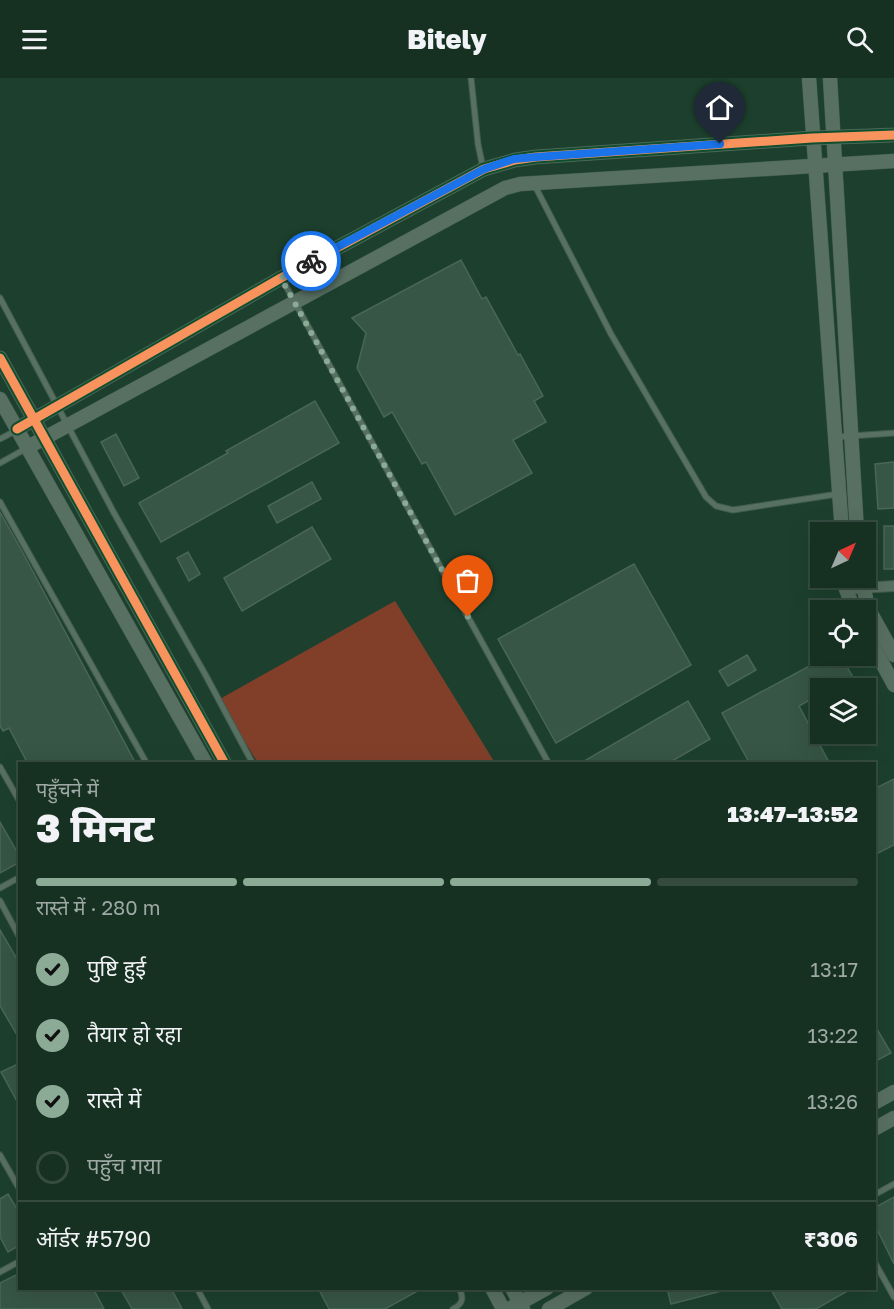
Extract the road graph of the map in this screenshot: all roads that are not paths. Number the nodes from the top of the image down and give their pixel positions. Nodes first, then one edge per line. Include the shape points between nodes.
1 (471, 78) edge
2 (809, 78) edge
3 (830, 78) edge
4 (894, 135) edge
5 (812, 138) junction
6 (833, 138) junction
7 (894, 161) edge
8 (836, 164) junction
9 (814, 166) junction
10 (484, 169) junction
11 (533, 183) junction
12 (281, 278) junction
13 (0, 298) edge
14 (294, 302) junction
15 (0, 358) edge
16 (0, 399) edge
17 (58, 405) junction
18 (34, 420) junction
19 (69, 426) junction
20 (17, 429) junction
21 (894, 433) edge
22 (844, 436) junction
23 (0, 439) edge
24 (44, 439) junction
25 (28, 447) junction
26 (0, 462) edge
27 (840, 494) junction
28 (0, 502) edge
29 (841, 522) edge
30 (857, 522) edge
31 (876, 584) edge
32 (894, 586) edge
33 (863, 588) edge
34 (876, 652) edge
35 (894, 655) edge
36 (894, 685) edge
37 (146, 762) edge
38 (205, 762) edge
39 (224, 762) edge
40 (252, 762) edge
41 (548, 762) edge
42 (0, 767) edge
43 (18, 798) edge
44 (18, 878) edge
45 (0, 888) edge
46 (0, 901) edge
47 (18, 934) edge
48 (894, 1092) edge
49 (876, 1102) edge
50 (894, 1118) edge
51 (876, 1128) edge
52 (0, 1155) edge
53 (894, 1184) edge
54 (18, 1186) edge
55 (876, 1194) edge
56 (18, 1262) edge
57 (876, 1265) edge
58 (0, 1272) edge
59 (198, 1290) edge
60 (460, 1290) edge
61 (493, 1290) edge
62 (513, 1290) edge
63 (542, 1290) edge
64 (582, 1290) edge
65 (894, 1297) edge
66 (517, 1307) edge
67 (208, 1309) edge
68 (453, 1309) edge
69 (503, 1309) edge
70 (549, 1309) edge

1 - 10 lane via 477,144
2 - 5 street
3 - 6 street
4 - 6 street
5 - 6 street
5 - 9 street
5 - 10 street via 514,159
6 - 8 street
7 - 8 street
8 - 9 street
8 - 22 street
9 - 11 street
9 - 22 street
10 - 12 street
11 - 14 street via 488,196
11 - 27 lane via 611,334 706,497 716,506 734,510
12 - 14 lane
12 - 17 street
13 - 17 lane
14 - 19 street
14 - 41 lane
15 - 18 street
16 - 20 street
17 - 18 street
17 - 19 lane
18 - 20 street
18 - 24 street
19 - 24 street
19 - 40 lane
20 - 23 lane
20 - 25 street
21 - 22 lane
22 - 27 street
22 - 30 street
24 - 25 street
24 - 39 street
25 - 26 lane
25 - 38 street
27 - 29 street
28 - 37 lane
31 - 32 street
33 - 35 street via 869,610
34 - 36 street
42 - 43 lane
44 - 45 lane
46 - 47 lane
48 - 49 street
50 - 51 street
52 - 54 lane
53 - 55 lane
56 - 58 lane
57 - 65 lane
59 - 67 lane
60 - 68 lane via 463,1301
61 - 69 street
62 - 66 street
63 - 66 street
64 - 70 street

